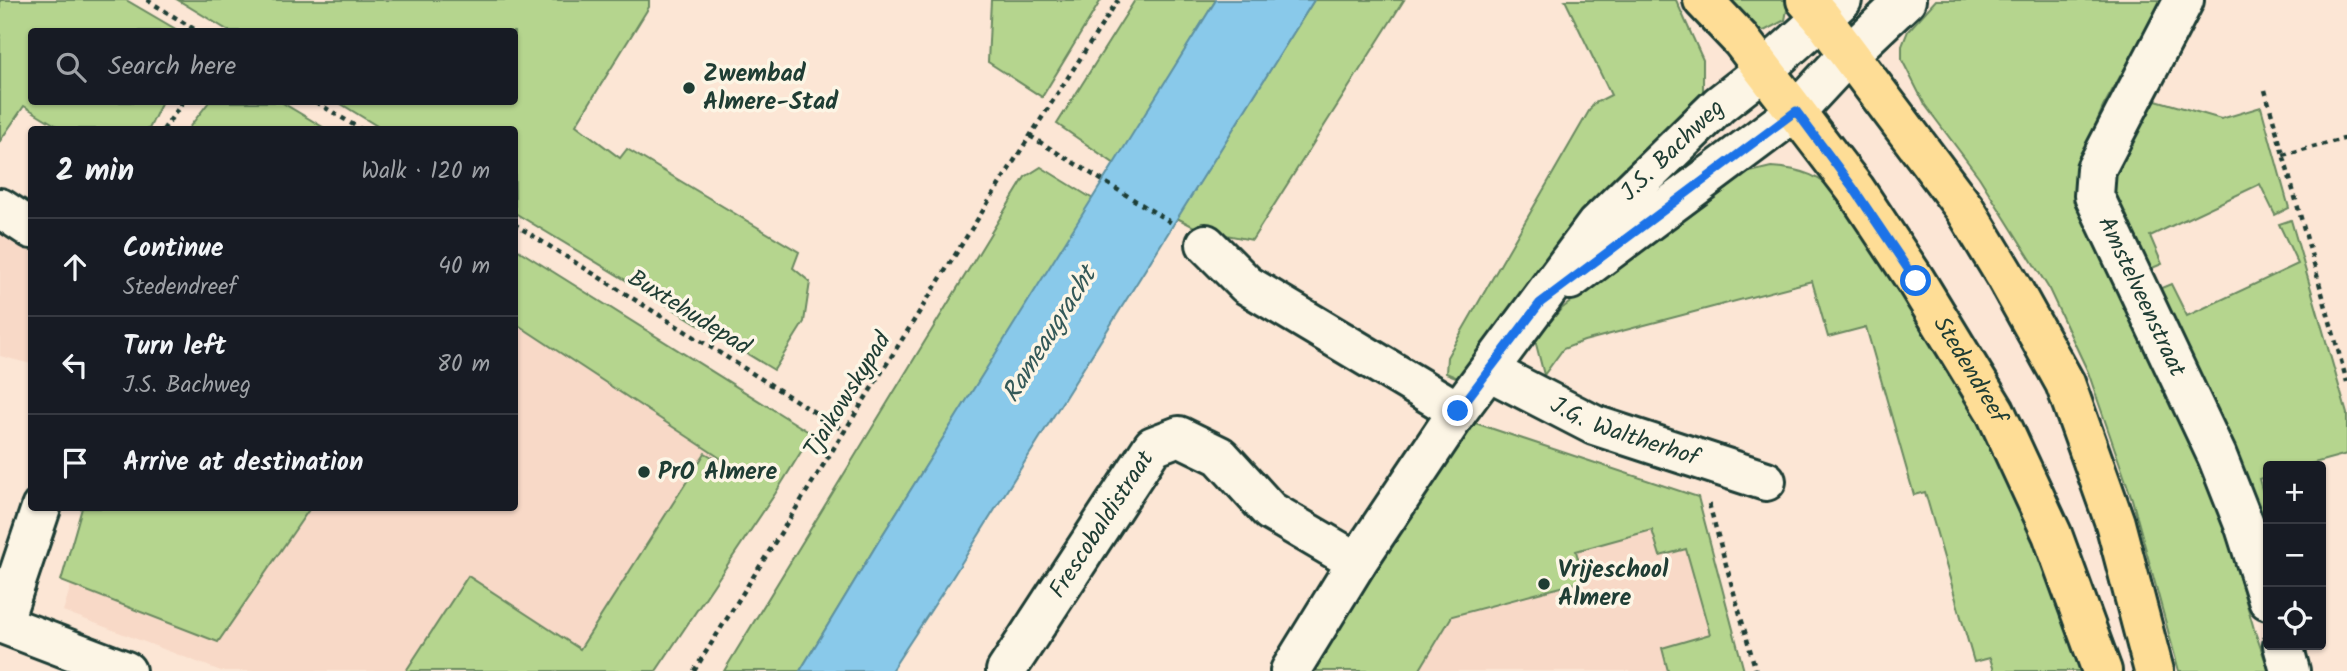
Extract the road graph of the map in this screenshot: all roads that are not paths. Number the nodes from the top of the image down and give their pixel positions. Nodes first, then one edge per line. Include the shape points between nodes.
1 (1703, 0) edge
2 (1906, 0) edge
3 (2184, 0) edge
4 (1823, 6) edge
5 (1849, 54) junction
6 (1764, 70) junction
7 (1796, 111) junction
8 (0, 208) edge
9 (28, 226) edge
10 (1206, 244) road end
11 (1540, 303) junction
12 (1489, 370) junction
13 (1458, 411) junction
14 (1766, 481) dead end
15 (40, 511) edge
16 (1357, 562) junction
17 (2264, 587) edge
18 (1, 624) edge
19 (2284, 650) edge
20 (126, 671) edge
21 (1006, 671) edge
22 (1290, 671) edge
23 (2102, 671) edge
24 (2154, 671) edge
25 (2290, 671) edge

1 - 6 main road, Stedendreef
2 - 5 street, J.S. Bachweg
3 - 17 street, Amstelveenstraat via 2096,169 2094,196 2217,456
4 - 5 main road
4 - 6 street, J.S. Bachweg
5 - 7 street, J.S. Bachweg
5 - 24 main road via 1965,209 2065,383 2115,523
6 - 7 main road, Stedendreef
6 - 11 street, J.S. Bachweg via 1719,105 1596,225
7 - 11 street, J.S. Bachweg
7 - 23 main road, Stedendreef via 1916,281 1995,411 2052,534
8 - 9 street
10 - 13 street via 1247,285
11 - 12 street, J.S. Bachweg
12 - 13 street, J.S. Bachweg
12 - 14 street, J.G. Waltherhof via 1594,425
13 - 16 street, J.S. Bachweg
15 - 18 street
16 - 21 street, Frescobaldistraat via 1270,511 1220,456 1179,436 1153,446
16 - 22 street, J.S. Bachweg
18 - 20 street
19 - 25 street

